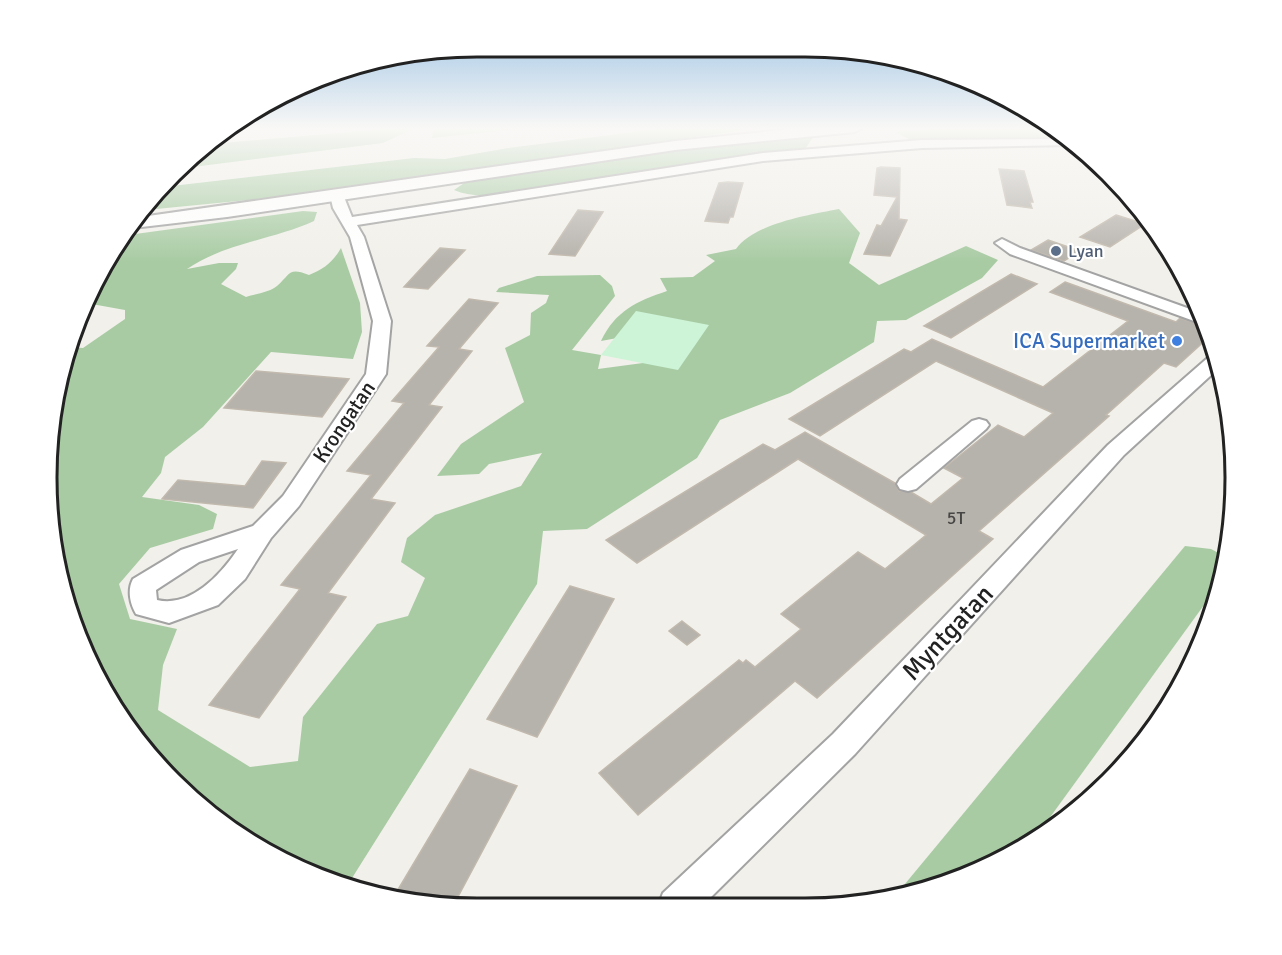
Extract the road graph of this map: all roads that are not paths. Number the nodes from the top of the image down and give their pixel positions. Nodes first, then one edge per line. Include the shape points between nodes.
1 (498, 173) edge
2 (664, 173) edge
3 (337, 195) junction
4 (144, 222) edge
5 (349, 222) junction
6 (1002, 243) dead end
7 (1193, 316) edge
8 (1210, 366) edge
9 (979, 424) dead end
10 (908, 484) dead end
11 (262, 532) junction
12 (684, 898) edge

1 - 3 street
2 - 5 street
3 - 4 street
3 - 5 street, Krongatan
5 - 11 street, Krongatan via 382,321 376,374 291,501
6 - 7 street
8 - 12 street, Myntgatan via 1116,450 844,744
9 - 10 street
11 - 11 street, Krongatan via 236,572 209,598 169,613 145,607 142,586 190,556

